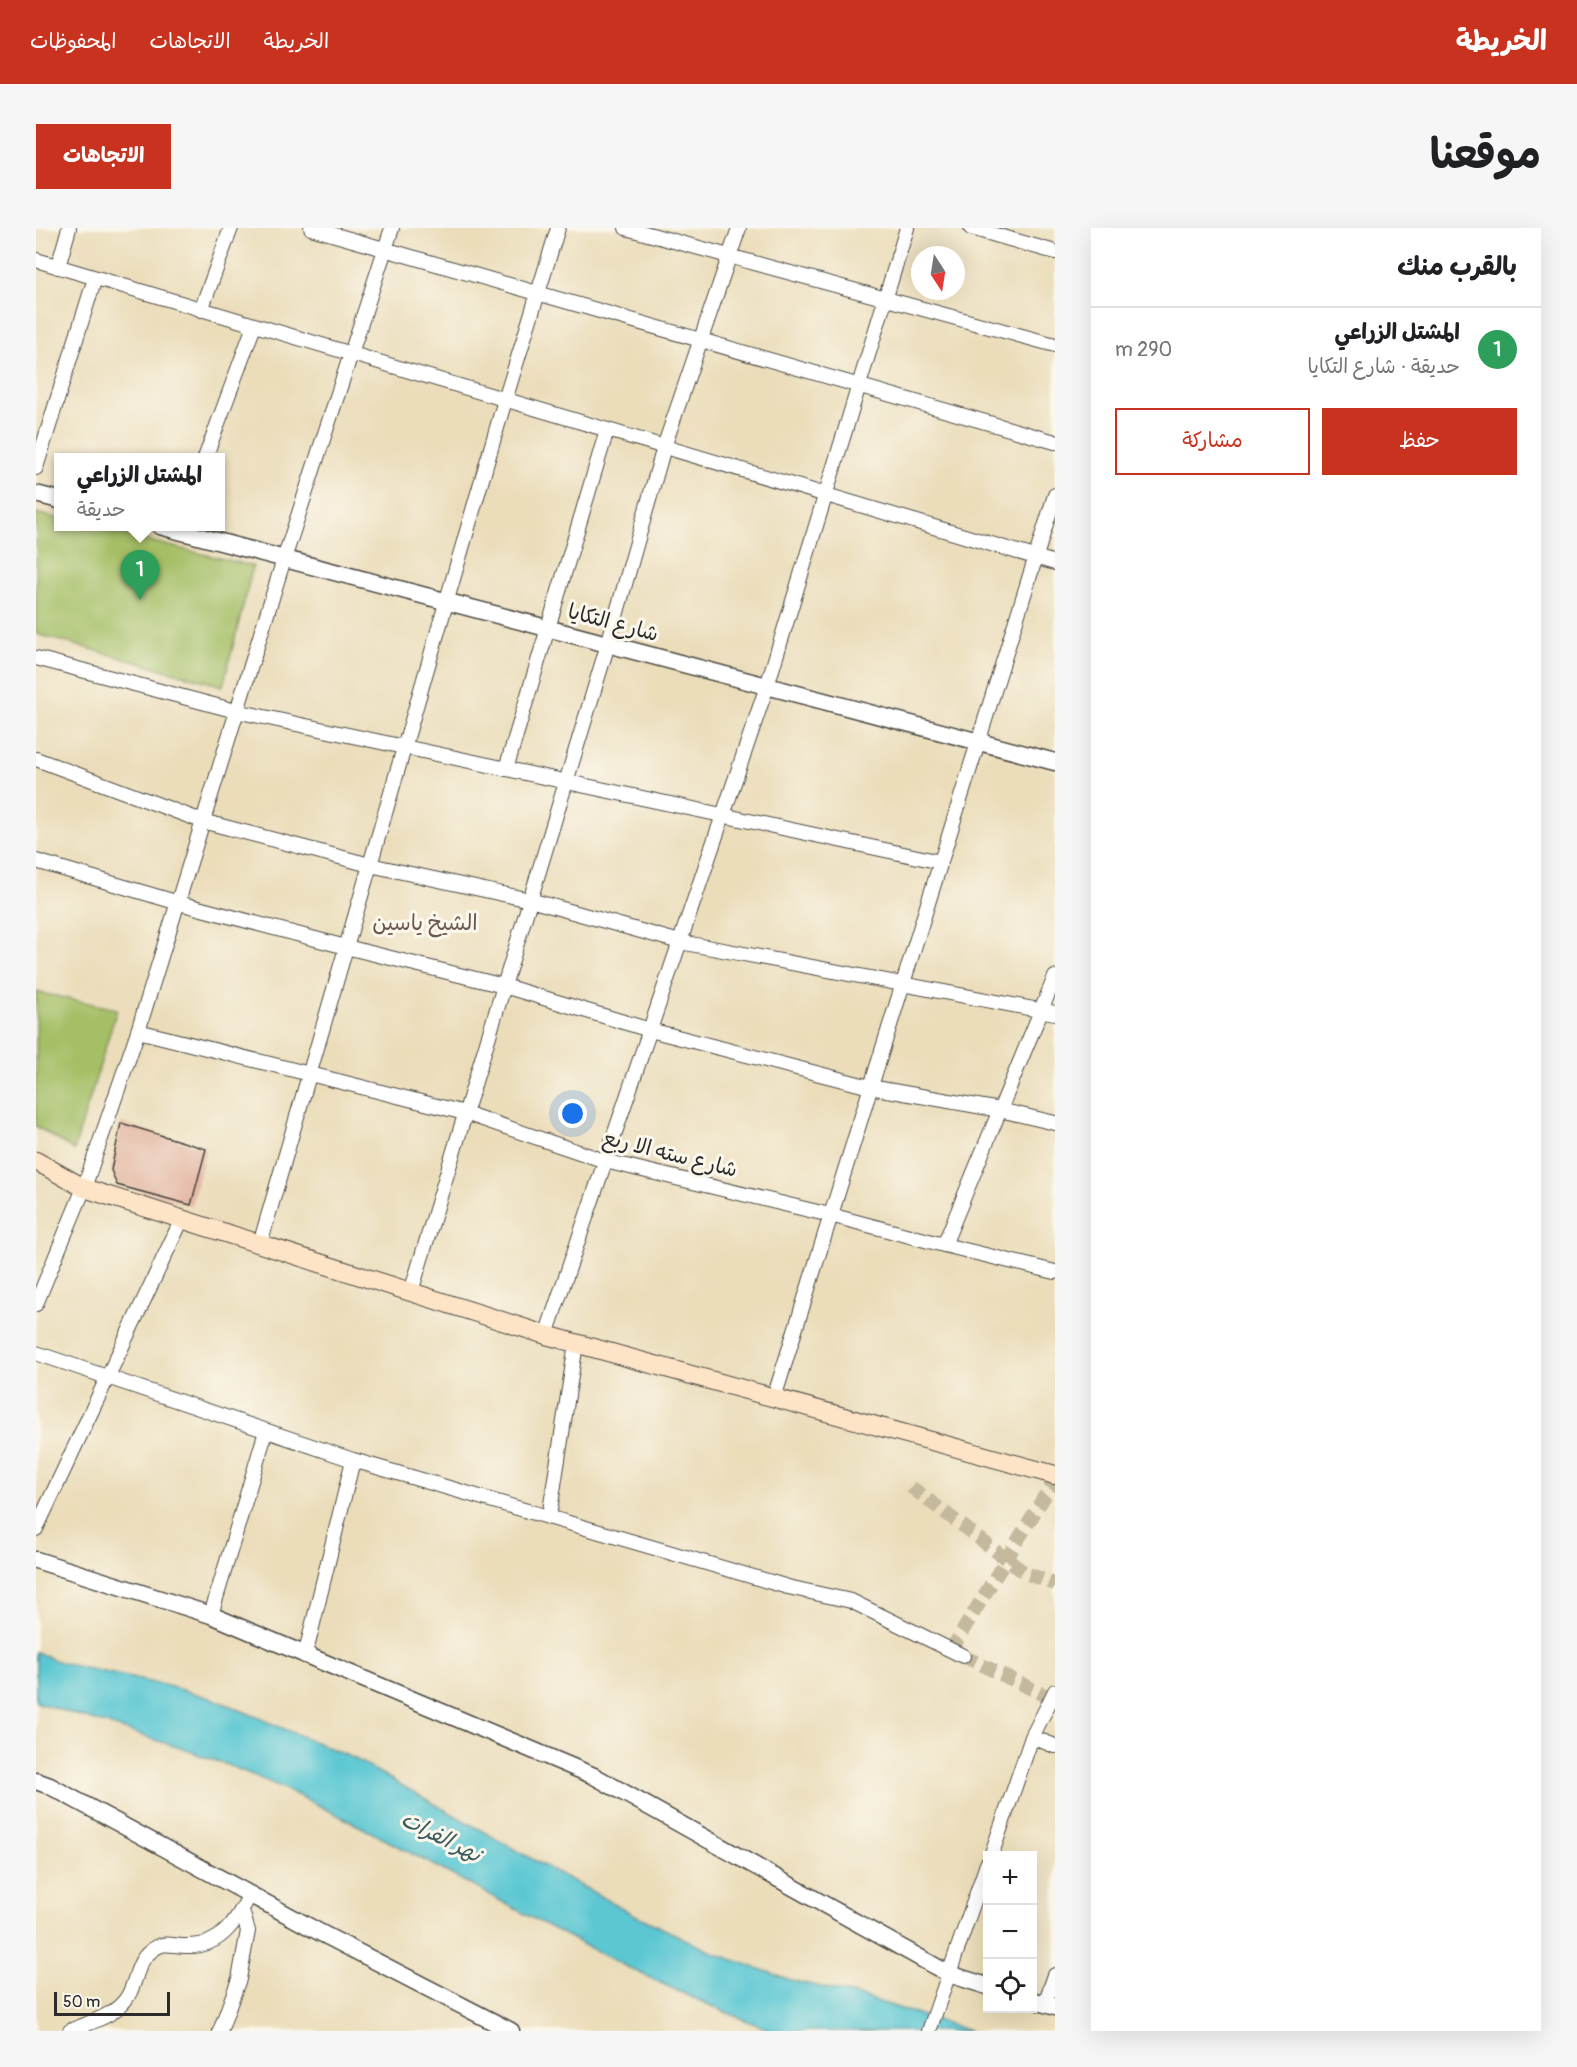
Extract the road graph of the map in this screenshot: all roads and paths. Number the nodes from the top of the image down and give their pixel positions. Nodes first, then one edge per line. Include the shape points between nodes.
1 (69, 228) edge
2 (231, 228) edge
3 (311, 228) edge
4 (392, 228) edge
5 (558, 228) edge
6 (626, 228) edge
7 (739, 228) edge
8 (907, 228) edge
9 (971, 228) edge
10 (386, 249) junction
11 (1055, 252) edge
12 (729, 256) junction
13 (36, 260) edge
14 (58, 267) junction
15 (95, 278) junction
16 (538, 293) junction
17 (885, 299) junction
18 (201, 310) junction
19 (254, 326) junction
20 (700, 340) junction
21 (1055, 345) edge
22 (352, 355) junction
23 (859, 386) junction
24 (505, 400) junction
25 (607, 430) junction
26 (1055, 442) edge
27 (664, 447) junction
28 (207, 453) edge
29 (36, 468) edge
30 (36, 494) edge
31 (826, 494) junction
32 (1055, 495) edge
33 (54, 499) edge
34 (185, 531) edge
35 (1036, 556) junction
36 (284, 559) junction
37 (1055, 563) edge
38 (447, 602) junction
39 (548, 629) junction
40 (608, 644) junction
41 (36, 658) edge
42 (767, 686) junction
43 (236, 711) junction
44 (978, 742) junction
45 (404, 747) junction
46 (36, 759) edge
47 (1055, 762) edge
48 (506, 769) junction
49 (566, 781) junction
50 (723, 815) junction
51 (202, 821) junction
52 (36, 861) edge
53 (941, 862) junction
54 (370, 866) junction
55 (530, 900) junction
56 (178, 903) junction
57 (680, 942) junction
58 (346, 947) junction
59 (1055, 977) edge
60 (504, 986) junction
61 (902, 986) junction
62 (1048, 1012) edge
63 (650, 1030) junction
64 (138, 1031) junction
65 (309, 1074) junction
66 (870, 1087) junction
67 (1000, 1110) junction
68 (465, 1113) junction
69 (1055, 1123) edge
70 (36, 1161) edge
71 (605, 1161) junction
72 (84, 1188) junction
73 (831, 1215) junction
74 (182, 1219) junction
75 (260, 1244) junction
76 (944, 1245) junction
77 (1055, 1272) edge
78 (411, 1292) junction
79 (36, 1304) edge
80 (546, 1335) junction
81 (576, 1344) junction
82 (36, 1353) edge
83 (108, 1377) junction
84 (774, 1398) junction
85 (266, 1431) junction
86 (353, 1460) junction
87 (1055, 1475) edge
88 (549, 1517) junction
89 (36, 1529) edge
90 (36, 1560) edge
91 (211, 1615) junction
92 (305, 1656) junction
93 (963, 1656) tunnel mouth
94 (1055, 1691) edge
95 (1032, 1737) junction
96 (1055, 1746) edge
97 (36, 1781) edge
98 (993, 1851) edge
99 (983, 1876) edge
100 (250, 1894) junction
101 (242, 1911) junction
102 (949, 1974) junction
103 (1055, 1975) edge
104 (983, 1985) edge
105 (1044, 2003) edge
106 (69, 2031) edge
107 (220, 2031) edge
108 (511, 2031) edge
109 (929, 2031) edge

1 - 14 street
2 - 18 street
3 - 10 street
4 - 10 street
5 - 16 street
6 - 12 street
7 - 12 street
8 - 17 street
9 - 11 street
10 - 16 street
10 - 22 street
12 - 17 street
12 - 20 street
13 - 14 street
14 - 15 street
15 - 18 street
15 - 29 street
16 - 20 street
16 - 24 street
17 - 21 street
17 - 23 street
18 - 19 street
19 - 22 street
19 - 28 street
20 - 23 street
20 - 27 street
22 - 24 street
22 - 36 street
23 - 26 street
23 - 31 street
24 - 25 street
24 - 38 street
25 - 27 street
25 - 39 street
27 - 31 street
27 - 40 street
30 - 33 street
31 - 35 street
31 - 42 street
32 - 35 street
34 - 36 street, شارع التكايا
35 - 37 street
35 - 44 street
36 - 38 street, شارع التكايا
36 - 43 street
38 - 39 street, شارع التكايا
38 - 45 street
39 - 40 street, شارع التكايا
39 - 48 street
40 - 42 street, شارع التكايا
40 - 49 street
41 - 43 street
42 - 44 street, شارع التكايا
42 - 50 street
43 - 45 street
43 - 51 street
44 - 47 street, شارع التكايا
44 - 53 street
45 - 48 street
45 - 54 street
46 - 51 street
48 - 49 street
49 - 50 street
49 - 55 street
50 - 53 street
50 - 57 street
51 - 54 street
51 - 56 street
52 - 56 street
53 - 61 street
54 - 55 street
54 - 58 street
55 - 57 street
55 - 60 street
56 - 58 street
56 - 64 street
57 - 61 street
57 - 63 street
58 - 60 street
58 - 65 street
59 - 62 street
60 - 63 street
60 - 68 street
61 - 62 street
61 - 66 street
62 - 67 street
63 - 66 street
63 - 71 street
64 - 65 street, شارع سته الا ربع
64 - 72 street
65 - 68 street, شارع سته الا ربع
65 - 75 street
66 - 67 street
66 - 73 street
67 - 69 street
67 - 76 street
68 - 71 street, شارع سته الا ربع
68 - 78 street
70 - 72 main road
71 - 73 street, شارع سته الا ربع
71 - 80 street
72 - 74 main road
72 - 79 street
73 - 76 street, شارع سته الا ربع
73 - 84 street
74 - 75 main road
74 - 83 street
75 - 78 main road
76 - 77 street, شارع سته الا ربع
78 - 80 main road
80 - 81 main road
81 - 84 main road
81 - 88 street
82 - 83 street
83 - 85 street
83 - 89 street
84 - 87 main road
85 - 86 street
85 - 91 street
86 - 88 street
86 - 92 street
88 - 93 street via 788,1587 851,1601
90 - 91 street
91 - 92 street
92 - 102 street via 594,1776
94 - 95 street
95 - 96 street
95 - 98 street
97 - 100 street
99 - 102 street
100 - 101 street
100 - 108 street
101 - 106 street via 220,1937 200,1945 160,1945 141,1961 128,1996 114,2012
101 - 107 street via 248,1931 238,1979
102 - 104 street
102 - 109 street
103 - 105 street

